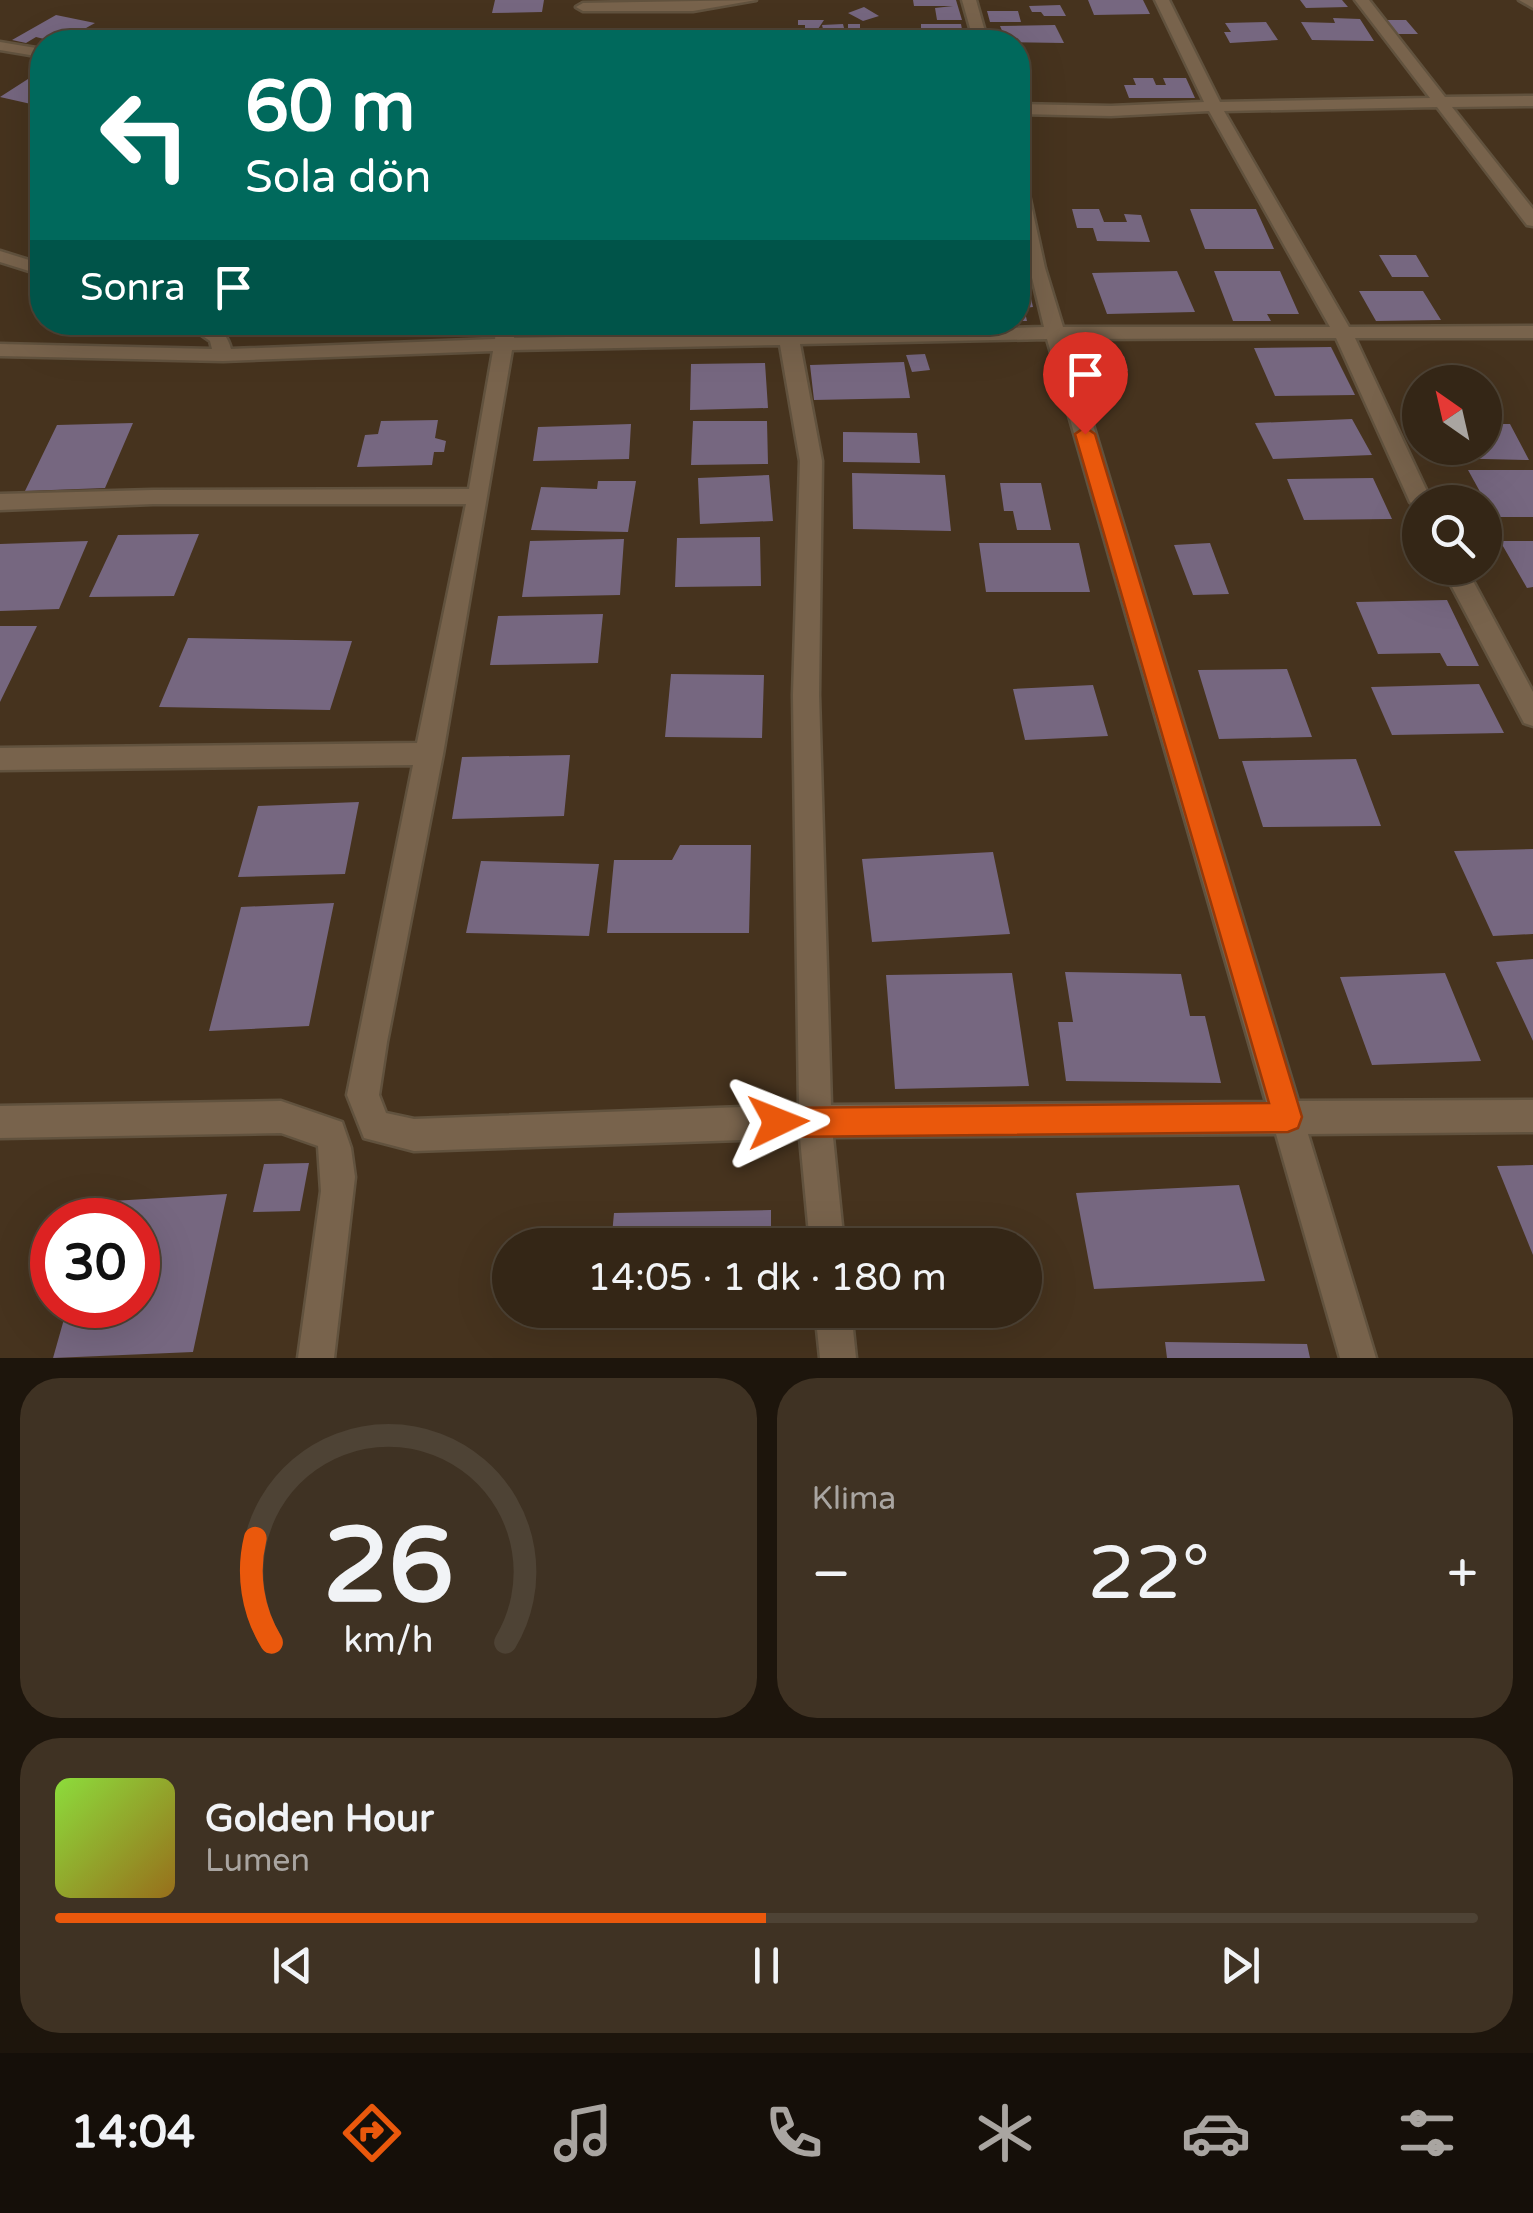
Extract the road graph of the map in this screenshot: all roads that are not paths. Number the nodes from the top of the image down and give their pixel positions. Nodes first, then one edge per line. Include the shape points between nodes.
1 (749, 0) edge
2 (970, 0) edge
3 (1162, 0) edge
4 (1362, 0) edge
5 (1526, 0) edge
6 (1533, 4) edge
7 (582, 8) dead end
8 (978, 30) edge
9 (0, 46) edge
10 (30, 51) edge
11 (1440, 102) junction
12 (1533, 102) edge
13 (1214, 106) junction
14 (1030, 109) edge
15 (1533, 221) edge
16 (1030, 239) edge
17 (0, 256) edge
18 (30, 266) edge
19 (1533, 332) edge
20 (1030, 333) edge
21 (1056, 333) junction
22 (1344, 334) junction
23 (216, 335) edge
24 (492, 335) edge
25 (505, 335) edge
26 (787, 335) edge
27 (0, 350) edge
28 (223, 355) junction
29 (1413, 485) edge
30 (480, 496) junction
31 (0, 502) edge
32 (1463, 585) edge
33 (1533, 716) edge
34 (430, 754) junction
35 (0, 759) edge
36 (1533, 1116) edge
37 (1288, 1117) junction
38 (815, 1121) junction
39 (0, 1122) edge
40 (825, 1228) edge
41 (835, 1328) edge
42 (316, 1358) edge
43 (838, 1358) edge
44 (1358, 1358) edge

1 - 7 street via 694,8
2 - 8 street
3 - 13 street
4 - 11 street
5 - 6 street
9 - 10 street
11 - 12 street
11 - 13 street
11 - 15 street
13 - 14 street
13 - 22 street
16 - 21 street
17 - 18 street
19 - 22 street
20 - 21 street
21 - 22 street
21 - 37 street
22 - 29 street
23 - 28 street
24 - 28 street
25 - 30 street
26 - 38 street via 811,461 806,696
27 - 28 street
30 - 31 street
30 - 34 street
32 - 33 street
34 - 35 street
34 - 38 street via 363,1095 375,1127 414,1135
36 - 37 street
37 - 38 street
37 - 44 street
38 - 40 street
39 - 42 street via 281,1118 330,1134 340,1178
41 - 43 street

